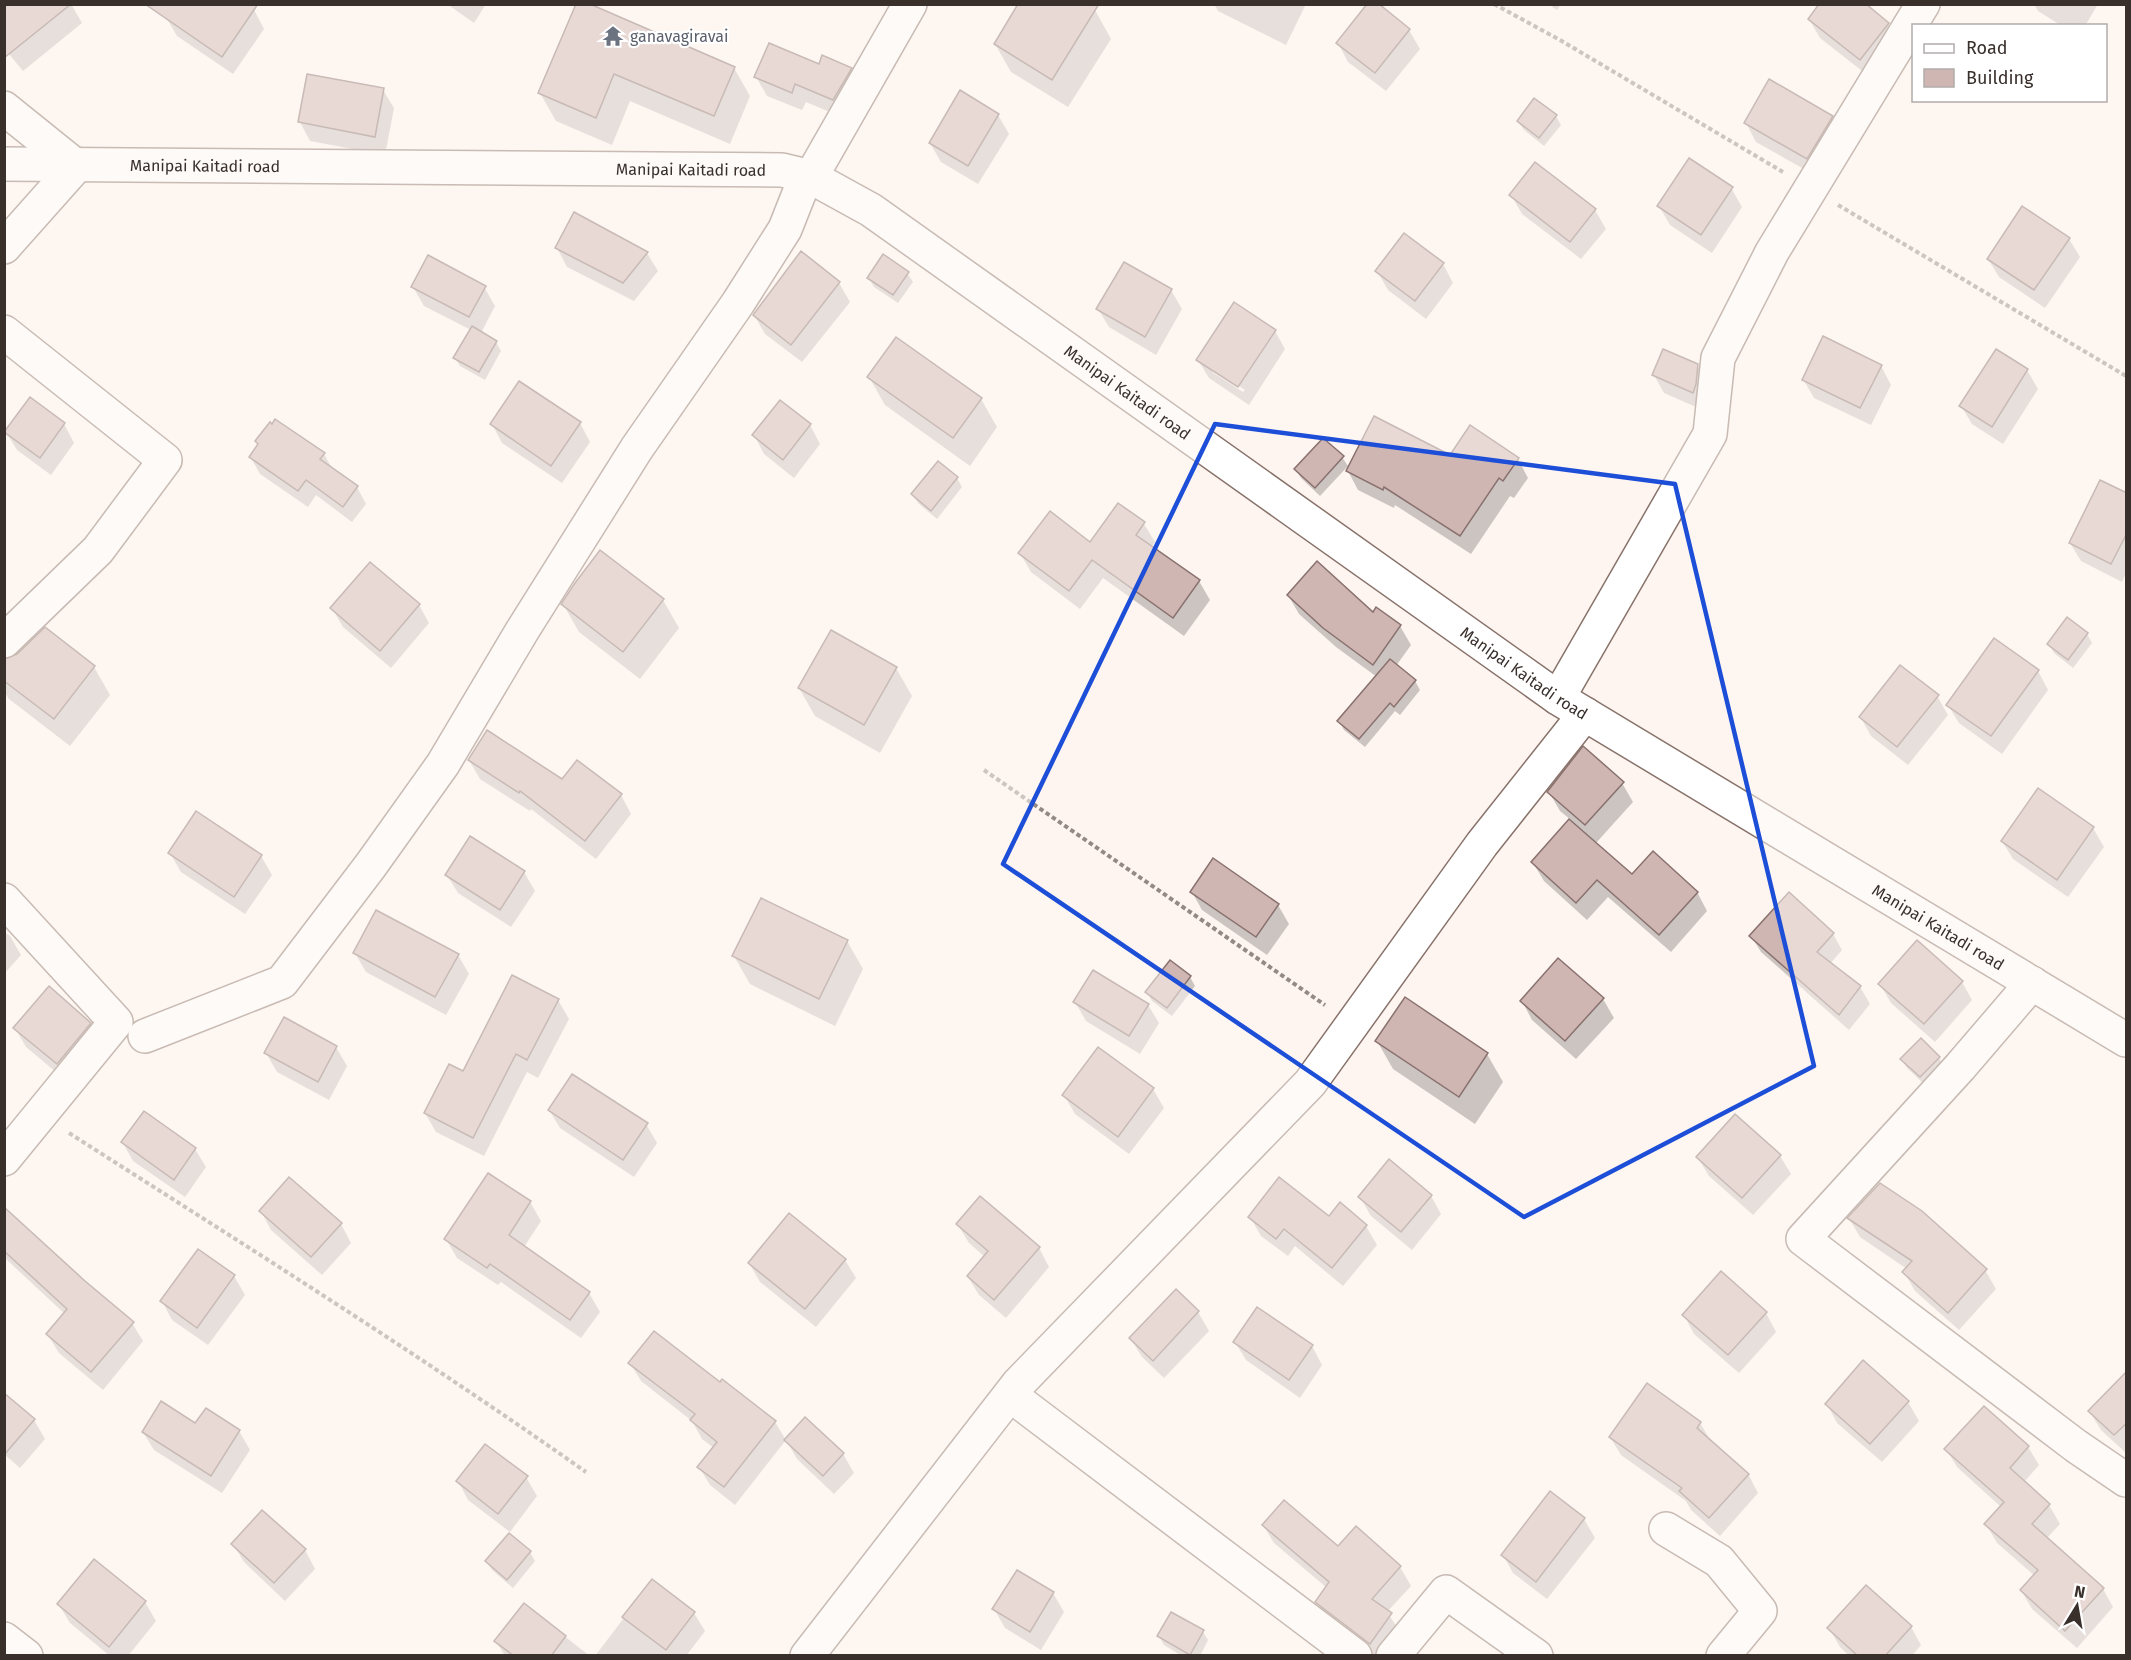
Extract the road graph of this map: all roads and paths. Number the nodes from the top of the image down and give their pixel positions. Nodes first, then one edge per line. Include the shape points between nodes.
1 (910, 4) edge
2 (1494, 4) edge
3 (1923, 4) edge
4 (4, 108) edge
5 (4, 164) edge
6 (76, 166) junction
7 (808, 177) junction
8 (1811, 189) junction
9 (4, 247) edge
10 (4, 332) edge
11 (2127, 376) edge
12 (4, 641) edge
13 (1558, 698) junction
14 (1585, 714) junction
15 (984, 770) dead end
16 (4, 900) edge
17 (2032, 983) junction
18 (1353, 1024) junction
19 (145, 1036) dead end
20 (2127, 1040) edge
21 (40, 1115) junction
22 (4, 1159) edge
23 (1010, 1395) junction
24 (586, 1473) dead end
25 (2127, 1480) edge
26 (1666, 1529) dead end
27 (4, 1639) edge
28 (26, 1656) edge
29 (807, 1656) edge
30 (1355, 1656) edge
31 (1393, 1656) edge
32 (1536, 1656) edge
33 (1723, 1656) edge

1 - 7 street
2 - 8 path
3 - 8 street
4 - 6 street
5 - 6 street, Manipai Kaitadi road
6 - 7 street, Manipai Kaitadi road via 782,170
6 - 9 street
7 - 13 street, Manipai Kaitadi road via 880,217
7 - 19 street via 785,229 637,448 443,764 282,982
8 - 11 path
8 - 13 street via 1772,252 1718,358 1710,434
10 - 12 street via 165,460 98,550
13 - 14 street, Manipai Kaitadi road
14 - 17 street, Manipai Kaitadi road
14 - 18 street via 1482,844
15 - 18 path
16 - 21 street via 116,1022
17 - 20 street, Manipai Kaitadi road
17 - 25 street via 1803,1239 2076,1446
18 - 23 street via 1310,1083
21 - 22 street
21 - 24 path via 314,1288
23 - 29 street
23 - 30 street
26 - 33 street via 1719,1561 1760,1611
27 - 28 street
31 - 32 street via 1446,1592

